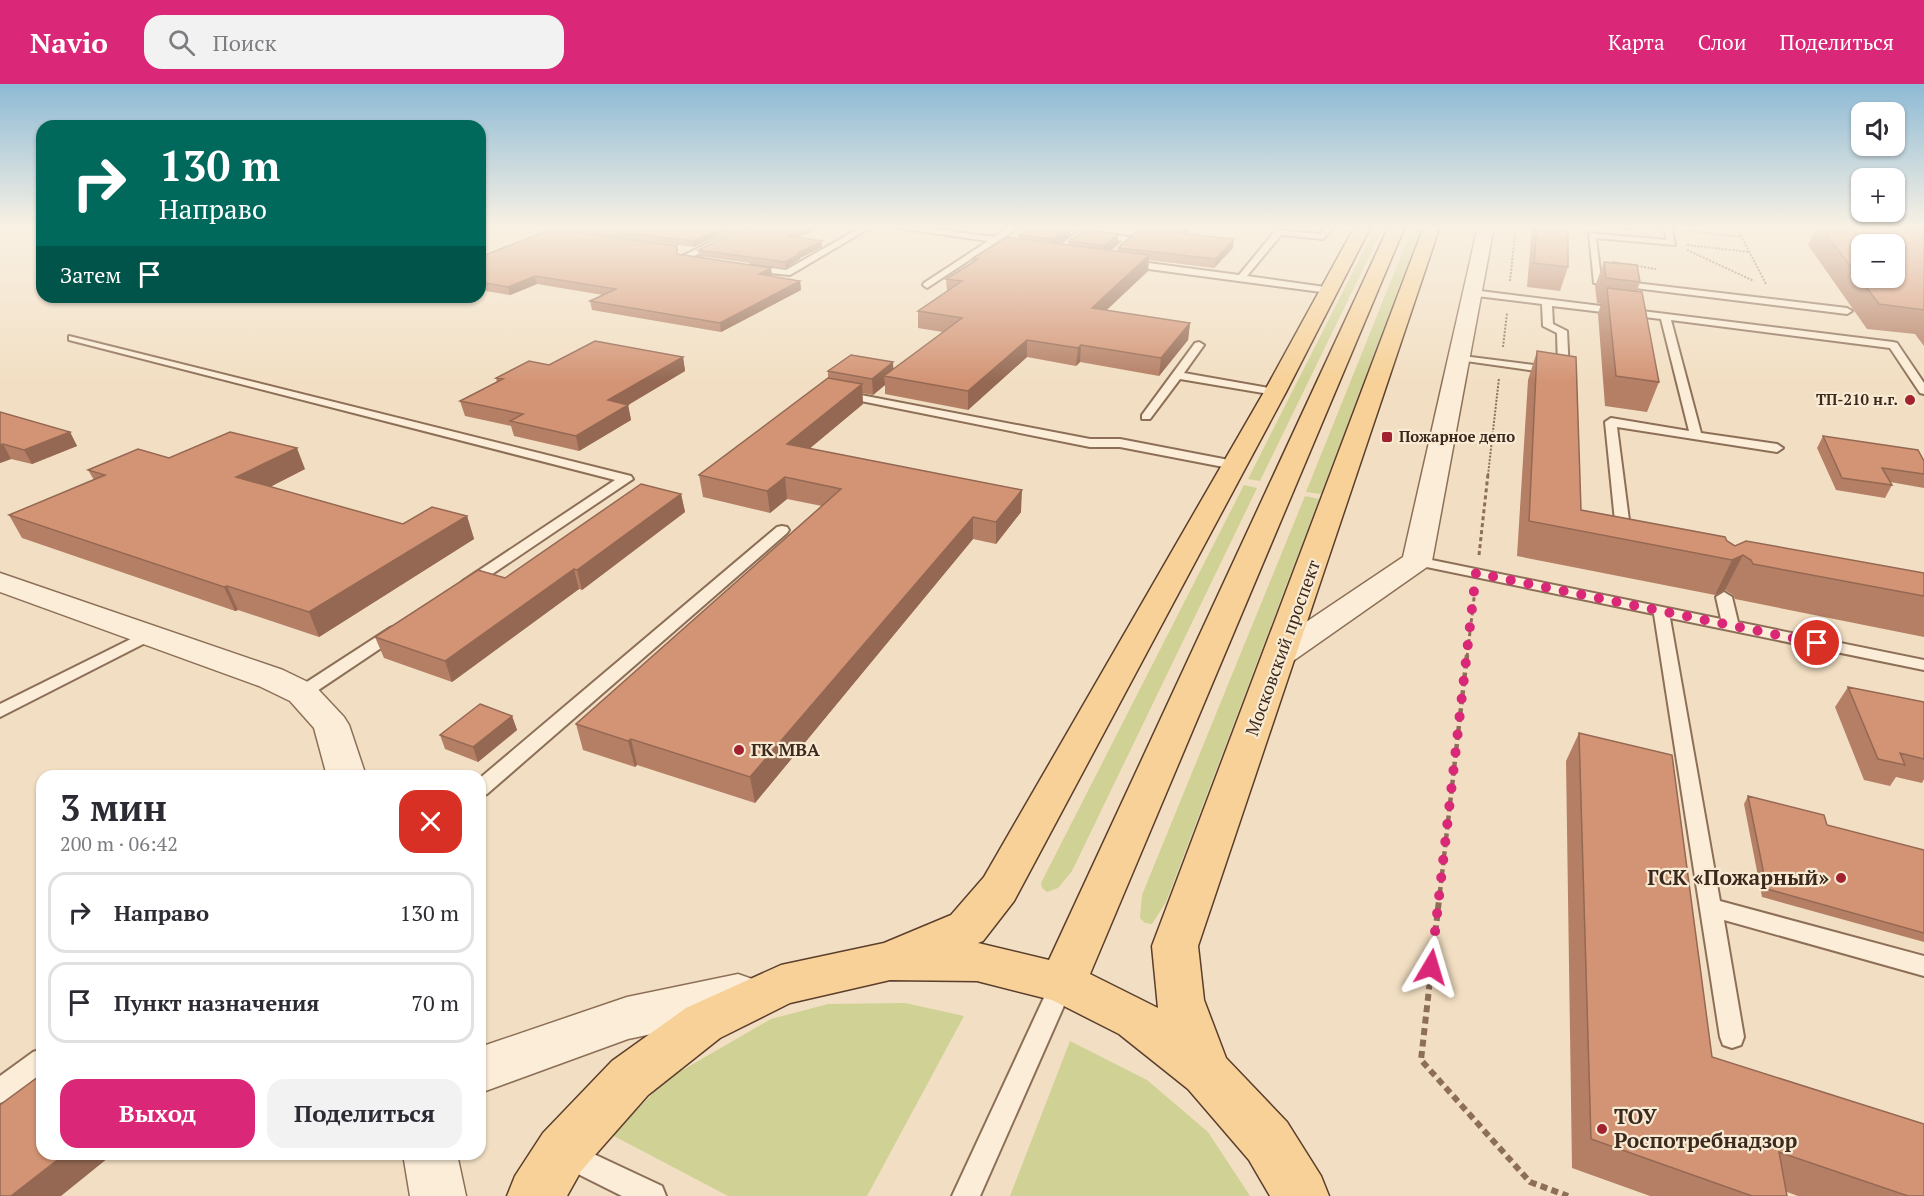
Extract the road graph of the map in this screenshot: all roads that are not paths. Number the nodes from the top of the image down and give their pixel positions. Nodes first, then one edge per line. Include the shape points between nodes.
1 (939, 278) edge
2 (1241, 278) edge
3 (1335, 278) edge
4 (1374, 278) edge
5 (1414, 278) edge
6 (1475, 278) edge
7 (1597, 278) edge
8 (927, 285) dead end
9 (1329, 290) junction
10 (1472, 293) junction
11 (1648, 294) junction
12 (1547, 302) junction
13 (1847, 311) dead end
14 (1661, 316) junction
15 (1812, 322) dead end
16 (1824, 336) junction
17 (73, 338) dead end
18 (1199, 345) dead end
19 (1459, 357) junction
20 (1178, 375) junction
21 (1924, 391) edge
22 (829, 392) edge
23 (1275, 392) junction
24 (1146, 417) dead end
25 (1696, 435) junction
26 (1777, 448) dead end
27 (1234, 465) junction
28 (782, 530) dead end
29 (1645, 536) edge
30 (1417, 561) junction
31 (0, 582) edge
32 (459, 589) edge
33 (1724, 597) dead end
34 (1661, 611) junction
35 (410, 622) edge
36 (1731, 625) junction
37 (149, 635) junction
38 (1281, 654) junction
39 (1924, 665) edge
40 (302, 693) junction
41 (0, 711) edge
42 (345, 770) edge
43 (486, 784) edge
44 (1710, 907) junction
45 (890, 961) junction
46 (1924, 966) edge
47 (1062, 983) junction
48 (781, 986) junction
49 (1732, 1037) dead end
50 (36, 1064) edge
51 (486, 1068) edge
52 (1206, 1072) junction
53 (0, 1091) edge
54 (562, 1152) junction
55 (431, 1160) edge
56 (438, 1196) edge
57 (535, 1196) edge
58 (652, 1196) edge
59 (966, 1196) edge
60 (1301, 1196) edge

1 - 8 lane
2 - 9 lane
3 - 9 main road
4 - 47 main road
5 - 38 main road, Московский проспект
6 - 10 street
7 - 11 lane
9 - 23 main road
10 - 12 lane
10 - 19 street
11 - 13 lane
11 - 14 lane
12 - 14 lane
12 - 19 lane via 1548,326 1562,331 1563,372
14 - 16 lane
14 - 25 lane
15 - 16 lane
16 - 21 lane via 1893,345
17 - 32 lane via 626,479
18 - 20 lane
19 - 30 street
20 - 23 lane
20 - 24 lane
22 - 27 lane via 1090,443 1119,443
23 - 27 main road
25 - 26 lane
25 - 29 lane via 1611,422 1623,531
27 - 45 main road via 999,889 967,928
28 - 43 lane
30 - 34 lane
30 - 38 street
31 - 37 street
33 - 36 lane
34 - 36 lane
34 - 44 lane
35 - 40 lane
36 - 39 lane
37 - 40 street via 271,678
37 - 41 lane
38 - 52 main road, Московский проспект via 1175,946 1180,1000
40 - 42 street via 331,725
44 - 46 lane
44 - 49 lane
45 - 47 main road via 977,963
45 - 48 main road
47 - 52 main road via 1136,1019
47 - 59 lane
48 - 51 street via 627,1018
48 - 54 main road via 703,1023 630,1078
50 - 53 lane
52 - 60 main road via 1268,1141
54 - 57 main road
54 - 58 lane
55 - 56 street

